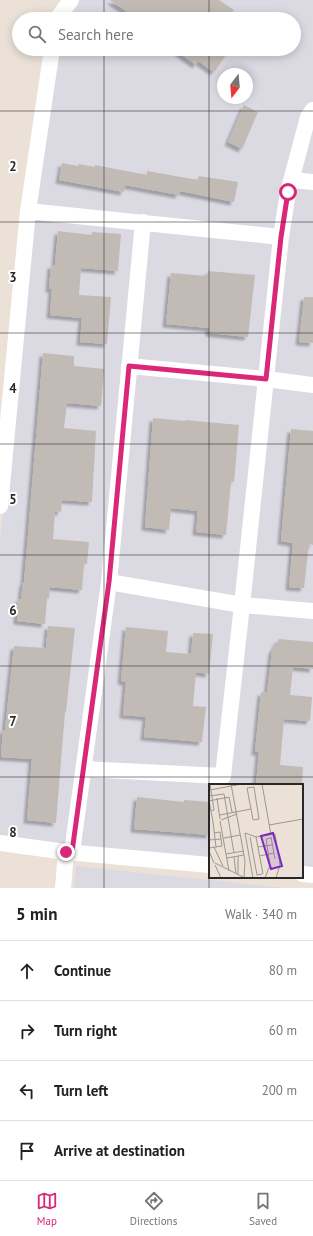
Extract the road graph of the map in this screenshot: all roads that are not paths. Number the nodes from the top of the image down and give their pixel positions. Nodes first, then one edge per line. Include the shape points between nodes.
1 (71, 0) edge
2 (63, 12) edge
3 (51, 56) edge
4 (313, 110) edge
5 (291, 180) junction
6 (313, 182) edge
7 (28, 211) junction
8 (144, 222) junction
9 (281, 237) junction
10 (129, 366) junction
11 (266, 379) junction
12 (313, 385) edge
13 (0, 506) edge
14 (109, 582) junction
15 (242, 605) junction
16 (313, 611) edge
17 (83, 769) junction
18 (0, 843) edge
19 (69, 852) junction
20 (209, 865) edge
21 (303, 874) edge
22 (313, 875) edge
23 (63, 888) edge

1 - 2 street
3 - 7 street
4 - 5 street via 308,117
5 - 6 street
5 - 9 street
7 - 8 street
7 - 13 street
8 - 9 street
8 - 10 street
9 - 11 street
10 - 11 street
10 - 14 street
11 - 12 street
11 - 15 street
14 - 15 street
14 - 17 street
15 - 16 street
15 - 17 street via 223,776
17 - 19 street
18 - 19 street
19 - 20 street
19 - 23 street
21 - 22 street

